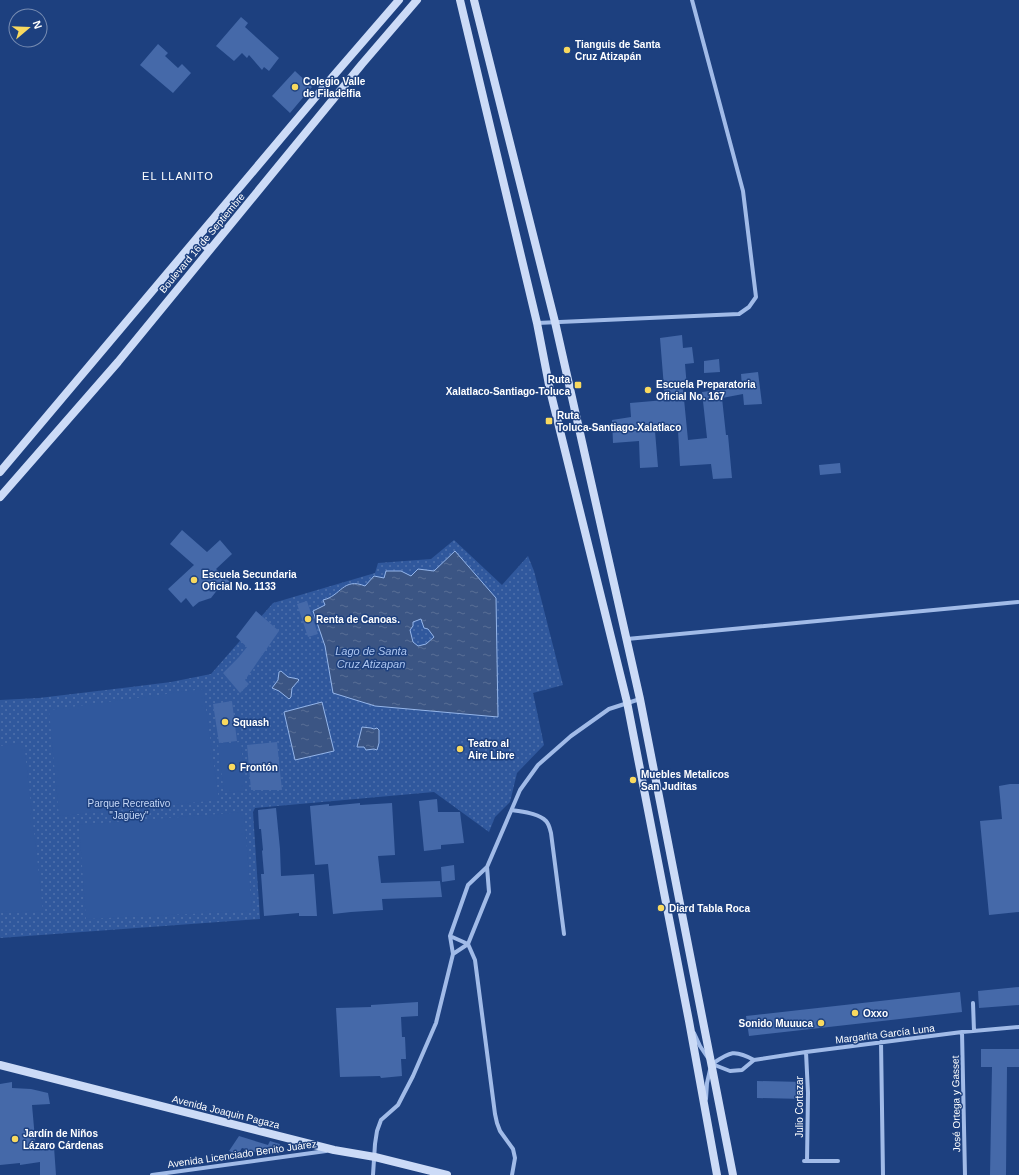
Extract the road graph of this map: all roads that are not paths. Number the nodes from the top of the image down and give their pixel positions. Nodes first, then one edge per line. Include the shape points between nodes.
1 (399, 0) edge
2 (417, 0) edge
3 (460, 0) edge
4 (474, 0) edge
5 (692, 0) edge
6 (351, 55) junction
7 (362, 64) junction
8 (197, 239) junction
9 (209, 249) junction
10 (555, 322) junction
11 (537, 323) junction
12 (0, 472) edge
13 (0, 496) edge
14 (1018, 602) dead end
15 (627, 639) junction
16 (640, 698) junction
17 (627, 702) junction
18 (512, 810) junction
19 (487, 867) junction
20 (564, 934) dead end
21 (450, 936) junction
22 (468, 944) junction
23 (453, 954) junction
24 (973, 1003) dead end
25 (689, 1021) junction
26 (1019, 1027) edge
27 (974, 1031) junction
28 (962, 1032) junction
29 (881, 1042) junction
30 (806, 1052) junction
31 (754, 1060) junction
32 (712, 1064) junction
33 (0, 1065) edge
34 (705, 1110) junction
35 (334, 1150) junction
36 (375, 1157) junction
37 (838, 1161) dead end
38 (190, 1169) junction
39 (152, 1175) edge
40 (190, 1175) edge
41 (373, 1175) edge
42 (447, 1175) edge
43 (512, 1175) edge
44 (717, 1175) edge
45 (732, 1175) edge
46 (882, 1175) edge
47 (965, 1175) edge

1 - 6 main road, Boulevard 16 de Septiembre
2 - 7 main road, Boulevard 16 de Septiembre
3 - 11 main road
4 - 10 main road
5 - 10 street via 743,192 756,297 749,307 739,314
6 - 7 main road
6 - 8 main road, Boulevard 16 de Septiembre
7 - 9 main road, Boulevard 16 de Septiembre
8 - 9 main road
8 - 12 main road, Boulevard 16 de Septiembre
9 - 13 main road, Boulevard 16 de Septiembre via 118,362
10 - 11 street
10 - 15 main road
11 - 17 main road via 552,397
14 - 15 street
15 - 16 main road
16 - 17 street
16 - 32 main road
17 - 18 street via 596,717 538,766 520,790
17 - 25 main road
18 - 19 street
18 - 20 street via 541,818 549,827
19 - 21 street via 468,885
19 - 22 street via 489,892
21 - 22 street
21 - 23 street
22 - 23 street
22 - 43 street via 475,960 495,1114 500,1131 515,1158
23 - 36 street via 436,1023 398,1104 381,1120 376,1138
24 - 27 street
25 - 32 street via 700,1046
25 - 34 main road
26 - 27 street, Margarita García Luna
27 - 28 street, Margarita García Luna
28 - 29 street, Margarita García Luna
28 - 47 street, José Ortega y Gasset
29 - 30 street, Margarita García Luna
29 - 46 street
30 - 31 street, Margarita García Luna
30 - 37 street, Julio Cortazar via 806,1161
31 - 32 street via 741,1053 735,1053 727,1054
31 - 32 street via 742,1070 730,1071
32 - 34 street via 707,1083
32 - 45 main road
33 - 35 main road, Avenida Joaquin Pagaza
34 - 44 main road
35 - 36 main road, Avenida Joaquin Pagaza
35 - 38 street, Avenida Licenciado Benito Juárez
36 - 41 street
36 - 42 main road, Avenida Joaquin Pagaza
38 - 39 street, Avenida Licenciado Benito Juárez
38 - 40 street

